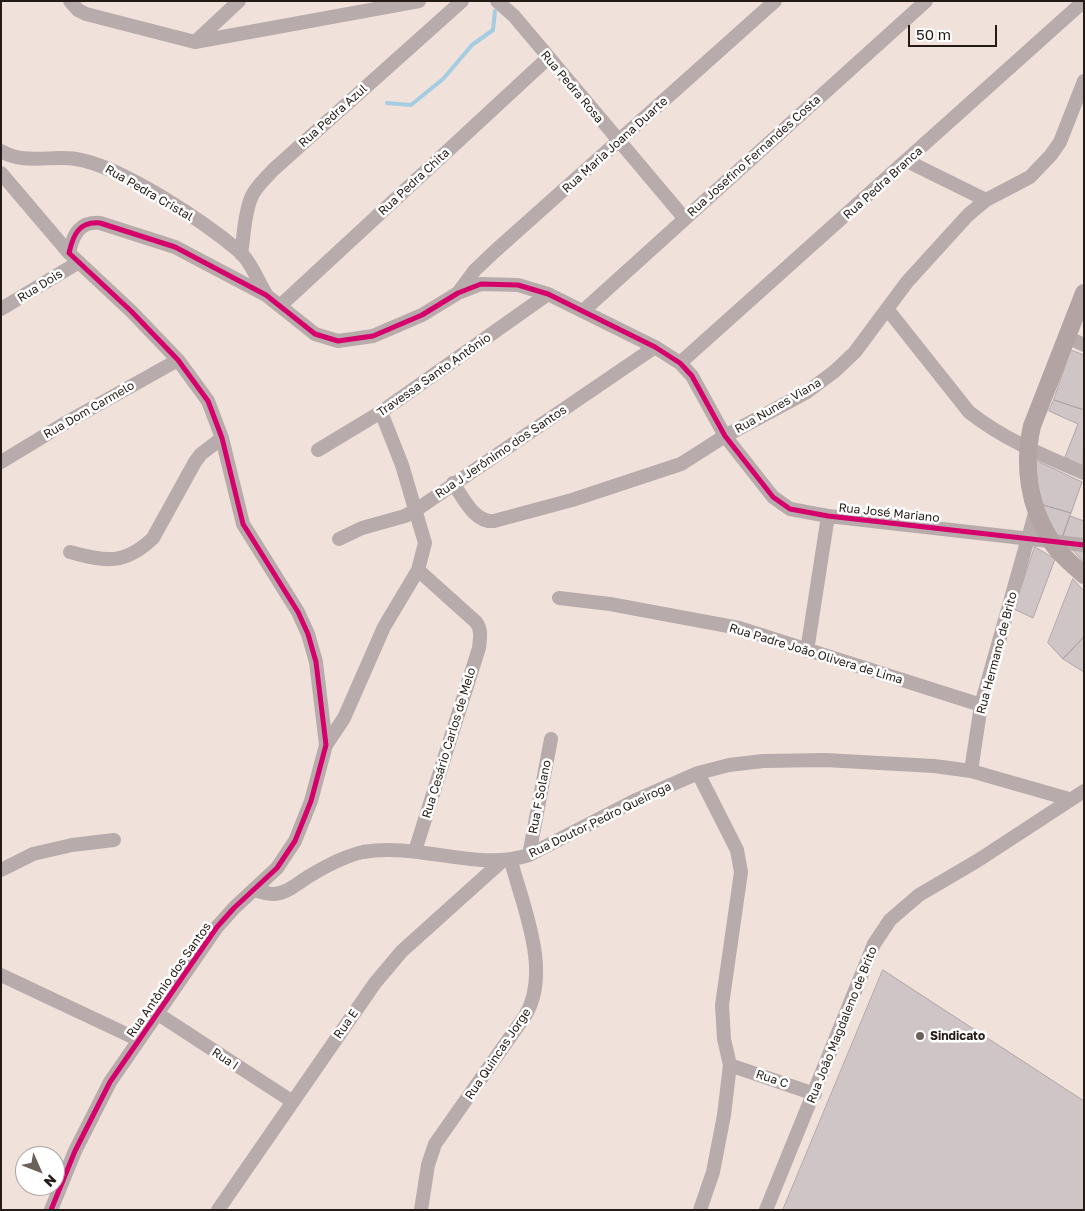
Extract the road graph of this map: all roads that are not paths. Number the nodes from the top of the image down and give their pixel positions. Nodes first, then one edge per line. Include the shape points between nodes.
1 (70, 1) edge
2 (239, 1) edge
3 (419, 1) edge
4 (462, 1) edge
5 (497, 1) edge
6 (775, 1) edge
7 (926, 1) edge
8 (1083, 2) edge
9 (195, 42) junction
10 (548, 58) junction
11 (1084, 81) edge
12 (619, 142) junction
13 (2, 153) edge
14 (906, 161) junction
15 (1, 173) edge
16 (986, 200) junction
17 (685, 219) junction
18 (241, 254) junction
19 (74, 257) junction
20 (458, 292) junction
21 (1084, 293) edge
22 (548, 294) junction
23 (266, 295) junction
24 (281, 306) junction
25 (1, 310) edge
26 (888, 310) junction
27 (583, 311) junction
28 (1067, 337) junction
29 (1084, 345) edge
30 (655, 347) junction
31 (178, 360) junction
32 (680, 363) junction
33 (381, 412) junction
34 (725, 436) junction
35 (222, 438) junction
36 (1027, 448) junction
37 (318, 450) dead end
38 (1, 462) edge
39 (1084, 473) edge
40 (453, 483) junction
41 (416, 510) junction
42 (1036, 510) junction
43 (828, 516) junction
44 (1028, 537) junction
45 (339, 539) dead end
46 (1052, 542) junction
47 (1084, 545) edge
48 (70, 552) dead end
49 (418, 570) junction
50 (1084, 575) edge
51 (559, 598) dead end
52 (807, 651) junction
53 (981, 705) junction
54 (551, 739) dead end
55 (326, 745) junction
56 (971, 771) junction
57 (698, 773) junction
58 (1084, 791) edge
59 (1069, 799) junction
60 (114, 840) dead end
61 (415, 851) junction
62 (529, 855) junction
63 (506, 861) junction
64 (1, 870) edge
65 (255, 890) junction
66 (1, 975) edge
67 (158, 1014) junction
68 (139, 1040) junction
69 (730, 1065) junction
70 (815, 1094) junction
71 (293, 1102) junction
72 (51, 1210) edge
73 (218, 1210) edge
74 (421, 1210) edge
75 (700, 1210) edge
76 (766, 1210) edge

1 - 9 street via 86,14
2 - 9 street
3 - 9 street
4 - 18 street, Rua Pedra Azul via 273,170 257,188 247,210
5 - 10 street, Rua Pedra Rosa via 514,16
6 - 12 street, Rua Maria Joana Duarte
7 - 17 street, Rua Josefino Fernandes Costa
8 - 14 street, Rua Pedra Branca
10 - 12 street, Rua Pedra Rosa
10 - 24 street, Rua Pedra Chita
11 - 16 street, Rua Nunes Viana via 1060,142 1051,155 1030,177
12 - 17 street, Rua Pedra Rosa
12 - 20 street, Rua Maria Joana Duarte via 494,252
13 - 18 street, Rua Pedra Cristal via 36,159 75,158 101,165 180,209
14 - 16 street
14 - 32 street, Rua Pedra Branca
15 - 19 street, Rua Antônio dos Santos
16 - 26 street, Rua Nunes Viana via 968,215 907,282
17 - 27 street, Rua Josefino Fernandes Costa
18 - 23 street, Rua Pedra Cristal
19 - 23 street via 72,237 93,222 100,223 175,247
19 - 25 street, Rua Dois
19 - 31 street, Rua Antônio dos Santos
20 - 22 street via 481,284 501,283
20 - 24 street via 422,315 373,336 338,341 314,334
21 - 28 main road
22 - 27 street
22 - 33 street, Travessa Santo Antônio
23 - 24 street
26 - 34 street, Rua Nunes Viana via 835,372 807,392
26 - 36 street via 969,412
27 - 30 street
28 - 29 street
28 - 36 main road via 1032,426
30 - 32 street
30 - 40 street, Rua J Jerônimo dos Santos
31 - 35 street, Rua Antônio dos Santos via 208,401
31 - 38 street, Rua Dom Carmelo
32 - 34 street via 692,376
33 - 37 street, Travessa Santo Antônio
33 - 41 street
34 - 40 street, Rua Nunes Viana via 681,464 572,500 494,521 488,522 477,515
34 - 43 street, Rua José Mariano via 779,503 790,509
35 - 48 street via 201,454 154,538 142,549 113,560 98,560
35 - 55 street, Rua Antônio dos Santos via 243,524 298,612 308,634 316,662
36 - 39 street
36 - 42 main road via 1027,477
40 - 41 street, Rua J Jerônimo dos Santos
41 - 45 street, Rua J Jerônimo dos Santos
41 - 49 street via 426,543
42 - 44 street, Rua Hermano de Brito
42 - 46 main road
43 - 44 street, Rua José Mariano
43 - 52 street
44 - 46 street, Rua José Mariano
44 - 53 street, Rua Hermano de Brito
46 - 47 street, Rua José Mariano
46 - 50 main road
49 - 55 street via 384,627 344,718
49 - 61 street, Rua Cesário Carlos de Melo via 476,622 480,635 479,648
51 - 52 street, Rua Padre João Olivera de Lima via 739,628
52 - 53 street, Rua Padre João Olivera de Lima
53 - 56 street, Rua Hermano de Brito
54 - 62 street, Rua F Solano
55 - 65 street, Rua Antônio dos Santos via 311,801 295,841 277,868
56 - 57 street, Rua Doutor Pedro Queiroga via 825,760 746,763
56 - 59 street, Rua Doutor Pedro Queiroga
57 - 62 street, Rua Doutor Pedro Queiroga via 634,801
57 - 69 street via 737,850 741,872 722,1005 724,1039
58 - 59 street, Rua João Magdaleno de Brito
59 - 70 street, Rua João Magdaleno de Brito via 977,861 919,895 890,920 874,944
60 - 64 street via 33,854
61 - 63 street, Rua Doutor Pedro Queiroga
61 - 65 street, Rua Doutor Pedro Queiroga via 362,852 312,874 287,891 272,894
62 - 63 street, Rua Doutor Pedro Queiroga
63 - 71 street, Rua E via 402,951
63 - 74 street, Rua Quincas Jorge via 538,965 536,993 525,1016 435,1144
65 - 67 street, Rua Antônio dos Santos via 217,927
66 - 68 street
67 - 68 street, Rua Antônio dos Santos
67 - 71 street, Rua I
68 - 72 street, Rua Antônio dos Santos via 110,1082 75,1151
69 - 70 street, Rua C
69 - 75 street via 715,1162
70 - 76 street, Rua João Magdaleno de Brito
71 - 73 street, Rua E

